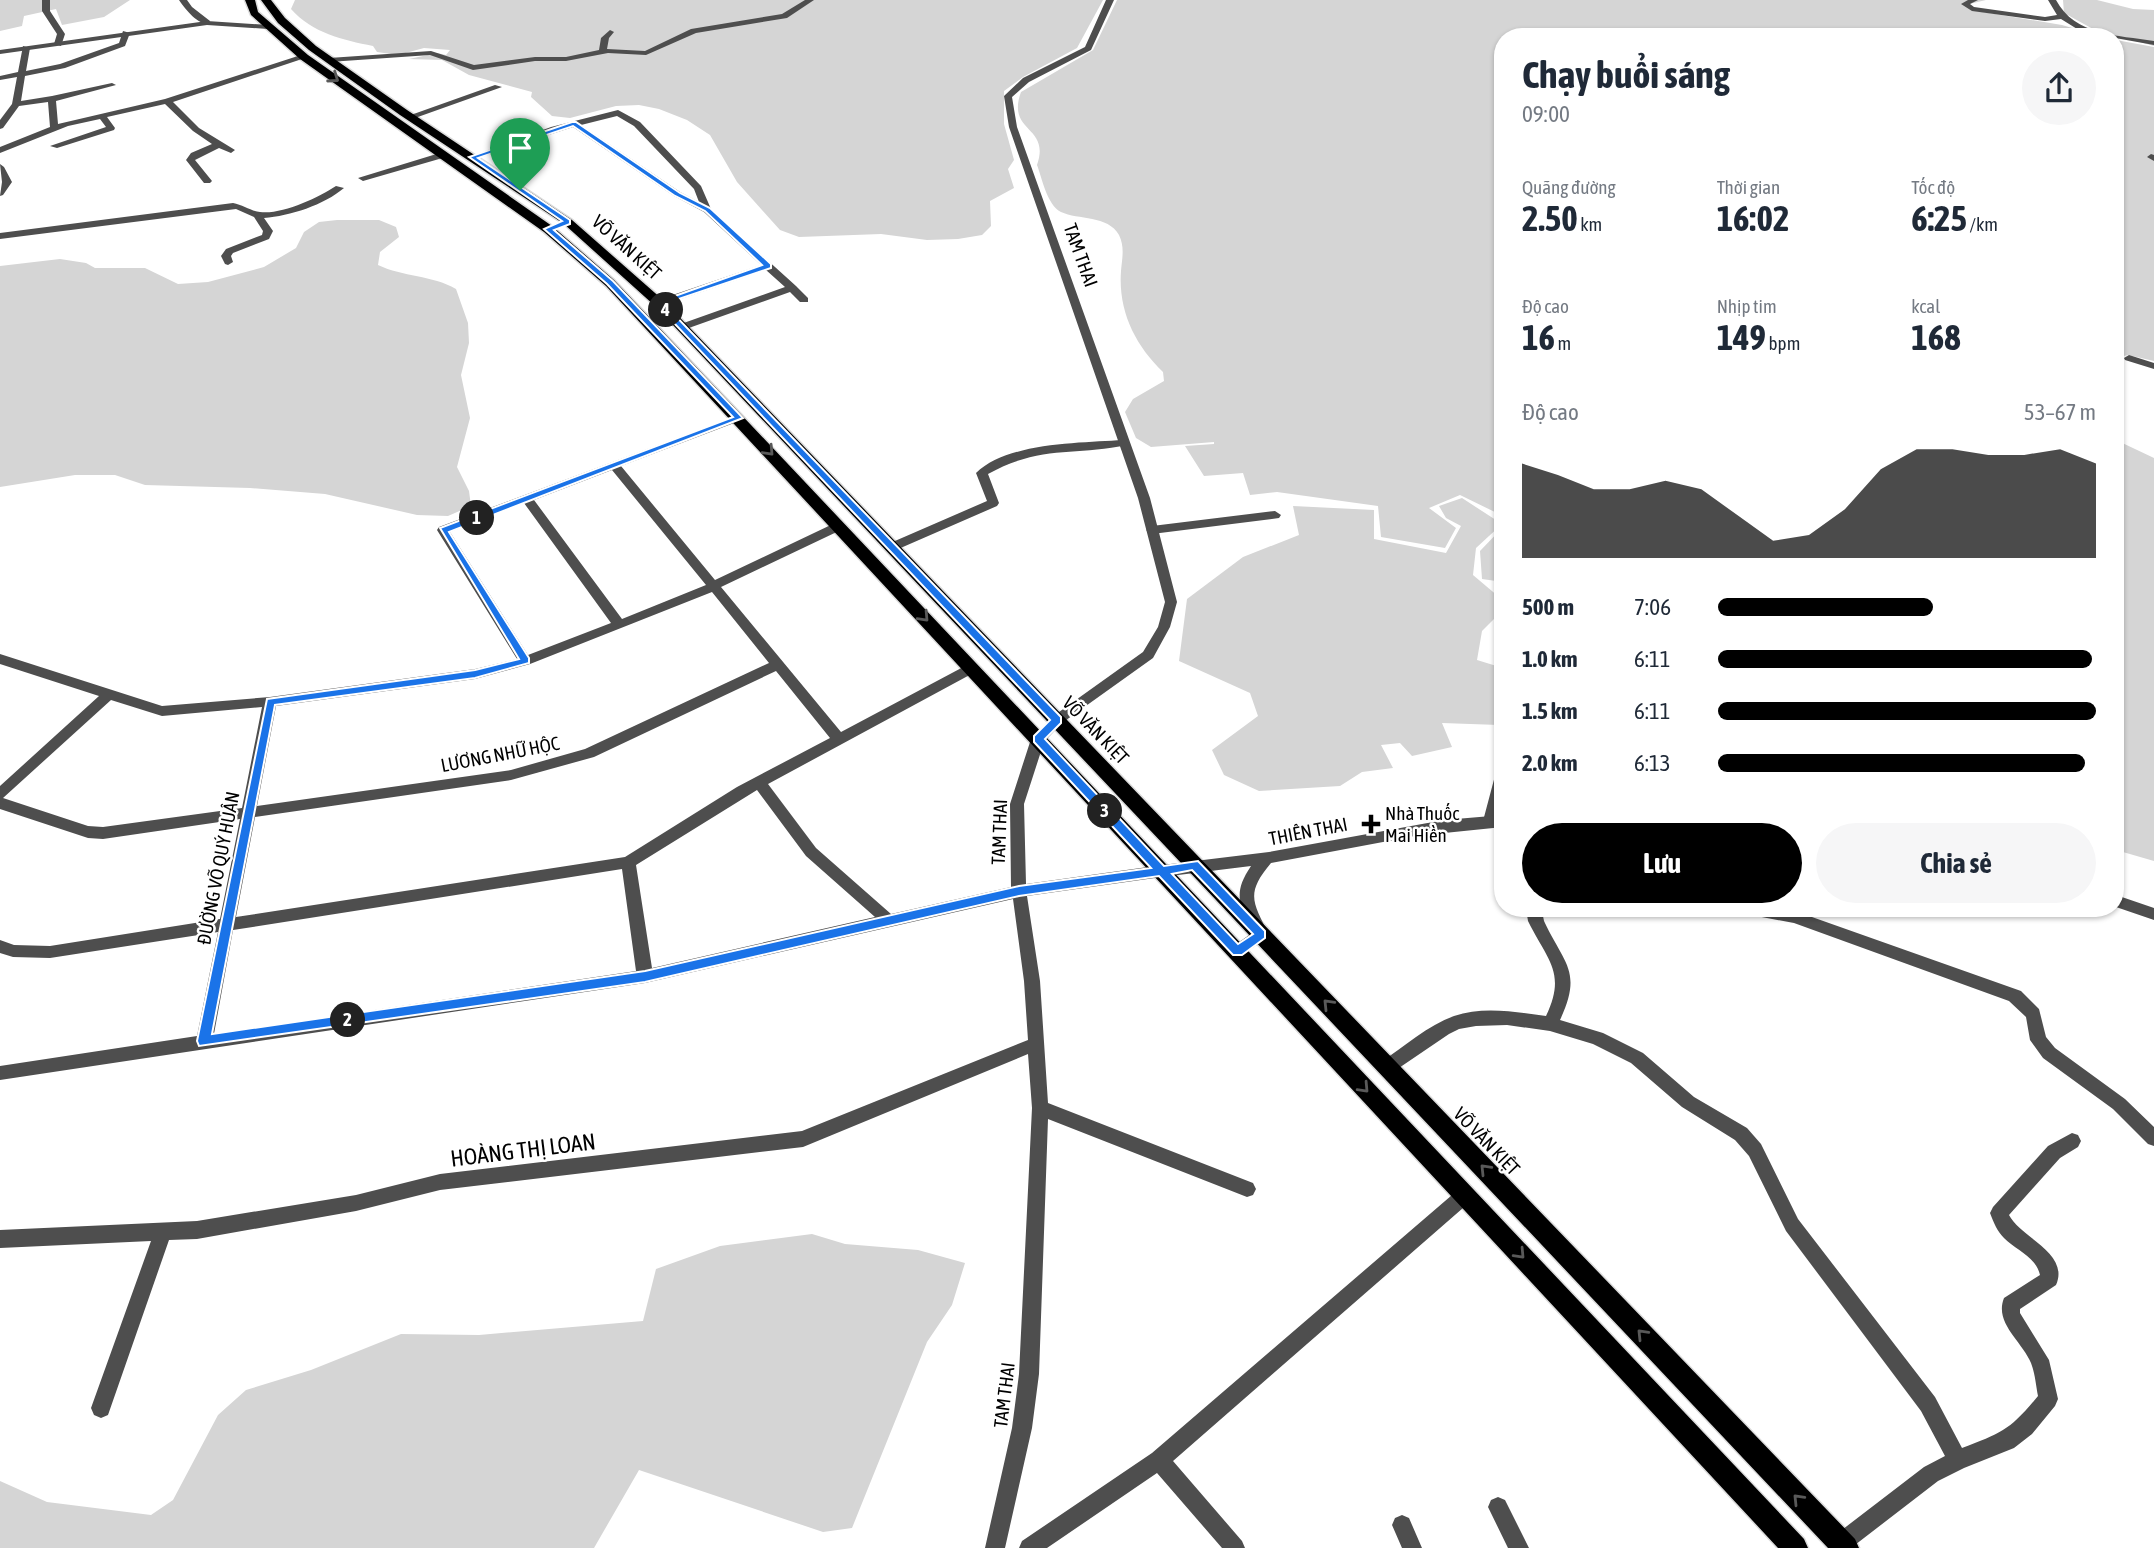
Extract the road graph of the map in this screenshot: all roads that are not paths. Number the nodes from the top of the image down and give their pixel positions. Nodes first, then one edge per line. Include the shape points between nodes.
1 (46, 0) edge
2 (183, 0) edge
3 (250, 0) edge
4 (266, 0) edge
5 (810, 0) edge
6 (1110, 0) edge
7 (1974, 0) edge
8 (2052, 0) edge
9 (2060, 17) junction
10 (207, 23) junction
11 (283, 23) junction
12 (268, 27) junction
13 (2080, 28) edge
14 (610, 32) dead end
15 (126, 33) junction
16 (2124, 38) edge
17 (2154, 43) edge
18 (58, 44) junction
19 (26, 48) junction
20 (0, 52) edge
21 (603, 52) junction
22 (304, 57) junction
23 (329, 60) junction
24 (20, 74) junction
25 (0, 78) edge
26 (112, 85) dead end
27 (498, 87) dead end
28 (52, 99) junction
29 (167, 101) junction
30 (16, 104) junction
31 (412, 116) junction
32 (103, 117) junction
33 (574, 124) junction
34 (1, 125) edge
35 (54, 128) junction
36 (438, 133) junction
37 (421, 139) junction
38 (218, 145) junction
39 (54, 146) dead end
40 (0, 150) edge
41 (231, 150) dead end
42 (443, 155) junction
43 (473, 157) junction
44 (0, 167) edge
45 (363, 178) dead end
46 (207, 181) dead end
47 (340, 188) dead end
48 (0, 193) edge
49 (707, 210) junction
50 (258, 215) junction
51 (568, 222) junction
52 (548, 229) junction
53 (0, 236) edge
54 (228, 262) dead end
55 (768, 266) junction
56 (792, 288) junction
57 (804, 300) dead end
58 (659, 303) junction
59 (682, 327) junction
60 (2129, 358) dead end
61 (2154, 366) edge
62 (738, 418) junction
63 (1123, 443) junction
64 (615, 466) junction
65 (527, 499) junction
66 (1275, 516) dead end
67 (839, 526) junction
68 (1152, 530) junction
69 (892, 547) junction
70 (714, 586) junction
71 (619, 624) junction
72 (0, 659) edge
73 (526, 661) junction
74 (779, 664) junction
75 (972, 668) junction
76 (108, 695) junction
77 (270, 702) junction
78 (1057, 720) junction
79 (838, 737) junction
80 (1038, 739) junction
81 (759, 782) junction
82 (0, 794) edge
83 (0, 803) edge
84 (249, 812) junction
85 (1494, 821) edge
86 (1266, 859) junction
87 (628, 862) junction
88 (1194, 864) junction
89 (1162, 871) junction
90 (1019, 891) junction
91 (2124, 904) edge
92 (2154, 914) edge
93 (1535, 917) edge
94 (1795, 917) edge
95 (887, 919) junction
96 (226, 926) junction
97 (1261, 935) junction
98 (0, 946) edge
99 (1237, 952) junction
100 (645, 976) junction
101 (1550, 1024) junction
102 (204, 1041) junction
103 (1036, 1044) junction
104 (1387, 1067) junction
105 (0, 1073) edge
106 (1040, 1108) junction
107 (2154, 1138) edge
108 (2072, 1141) dead end
109 (1247, 1189) dead end
110 (1465, 1195) junction
111 (162, 1234) junction
112 (0, 1239) edge
113 (101, 1408) dead end
114 (1159, 1460) junction
115 (1958, 1460) junction
116 (1498, 1507) dead end
117 (1402, 1525) dead end
118 (1843, 1546) edge
119 (995, 1548) edge
120 (1030, 1548) edge
121 (1235, 1548) edge
122 (1412, 1548) edge
123 (1519, 1548) edge
124 (1795, 1548) edge

1 - 18 street via 46,11 61,34
2 - 10 street
3 - 12 main road, VÕ VĂN KIỆT via 254,13
4 - 11 main road, VÕ VĂN KIỆT
5 - 21 street via 780,17 694,31 653,51
6 - 63 street, TAM THAI via 1088,48 1026,80 1009,96 1008,104
7 - 9 street via 1965,4 1972,9
8 - 9 street
9 - 13 street
10 - 12 street
10 - 15 street
11 - 12 main road
11 - 23 main road, VÕ VĂN KIỆT
12 - 22 main road, VÕ VĂN KIỆT
14 - 21 street
15 - 18 street
15 - 24 street via 119,46 62,66
16 - 17 street
18 - 19 street
19 - 20 street
19 - 24 street
21 - 23 street via 473,68 431,52
22 - 29 street
22 -> 37 main road, VÕ VĂN KIỆT
23 - 31 main road, VÕ VĂN KIỆT
24 - 25 street
24 - 30 street
26 - 28 street
27 - 31 street
28 - 30 street
28 - 35 street
29 - 32 street
29 - 38 street via 181,119
30 - 34 street
31 - 36 main road, VÕ VĂN KIỆT
32 - 35 street
32 - 39 street via 111,128
33 - 43 street
33 - 49 street
33 - 49 street via 618,113 637,124 698,188
35 - 40 street
36 - 37 main road
36 - 43 main road, VÕ VĂN KIỆT
37 - 42 main road, VÕ VĂN KIỆT
38 - 41 street
38 - 46 street via 190,160
42 - 45 street
42 - 52 main road, VÕ VĂN KIỆT
43 - 51 main road, VÕ VĂN KIỆT
44 - 48 street via 7,182
47 - 50 street via 299,206
49 - 55 street
50 - 53 street via 233,206
50 - 54 street via 268,231 266,237 229,251
51 - 52 main road
51 - 58 main road, VÕ VĂN KIỆT
52 - 62 main road, VÕ VĂN KIỆT via 610,282
55 - 56 street
55 - 58 street
56 - 57 street
56 - 59 street
58 - 59 main road, VÕ VĂN KIỆT
59 - 69 main road, VÕ VĂN KIỆT
60 - 61 street
62 - 64 street
62 -> 67 main road, VÕ VĂN KIỆT
63 - 68 street, TAM THAI
63 - 69 street via 1038,449 989,468 982,473 993,503
64 - 65 street
64 - 70 street
65 - 71 street
65 - 73 street via 443,530
66 - 68 street
67 - 70 street
67 -> 75 main road, VÕ VĂN KIỆT
68 - 78 street, TAM THAI via 1171,602 1158,642 1148,655
69 - 78 main road, VÕ VĂN KIỆT
70 - 71 street
70 - 74 street
71 - 73 street
72 - 76 street
73 - 77 street via 475,674
74 - 79 street
74 - 84 street, LƯƠNG NHỮ HỘC via 572,760 511,775
75 - 79 street
75 - 80 main road, VÕ VĂN KIỆT
76 - 77 street via 162,711
76 - 82 street
77 - 84 street, ĐƯỜNG VÕ QUÝ HUÂN
78 - 80 street, TAM THAI
78 - 88 main road, VÕ VĂN KIỆT
79 - 81 street
80 - 89 main road, VÕ VĂN KIỆT
80 - 90 street, TAM THAI via 1017,804
81 - 87 street
81 - 95 street via 811,852
83 - 84 street, LƯƠNG NHỮ HỘC via 96,832
84 - 96 street, ĐƯỜNG VÕ QUÝ HUÂN
85 - 86 street, THIÊN THAI
86 - 88 street, THIÊN THAI
86 - 97 street via 1247,880 1245,900
87 - 96 street
87 - 100 street
88 - 89 street, THIÊN THAI
88 - 97 main road, VÕ VĂN KIỆT
89 - 90 street, THIÊN THAI
89 - 99 main road, VÕ VĂN KIỆT
90 - 95 street, THIÊN THAI
90 - 103 street, TAM THAI
91 - 92 street
93 - 101 street via 1566,982 1565,996
94 - 107 street via 2015,996 2033,1014 2038,1040 2049,1053 2119,1104
95 - 100 street, THIÊN THAI
96 - 98 street via 50,952
96 - 102 street, ĐƯỜNG VÕ QUÝ HUÂN
97 - 99 street
104 -> 97 main road, VÕ VĂN KIỆT
99 -> 110 main road, VÕ VĂN KIỆT
100 - 102 street, THIÊN THAI
101 - 104 street via 1507,1018 1457,1022
101 - 115 street via 1597,1038 1637,1058 1688,1102 1741,1134 1755,1150 1792,1225 1928,1404
102 - 105 street, THIÊN THAI
103 - 106 street, TAM THAI
103 - 111 street, HOÀNG THỊ LOAN via 803,1139 440,1182 356,1203
118 -> 104 main road, VÕ VĂN KIỆT
106 - 109 street
106 - 119 street, TAM THAI via 1029,1374
108 - 115 street via 2054,1152 1999,1213 2008,1231 2050,1271 2050,1279 2011,1304 2011,1315 2040,1360 2048,1399 2007,1441
110 - 114 street
110 -> 124 main road, VÕ VĂN KIỆT
111 - 112 street, HOÀNG THỊ LOAN
111 - 113 street
114 - 120 street
114 - 121 street
115 - 118 street via 1921,1481
116 - 123 street
117 - 122 street

